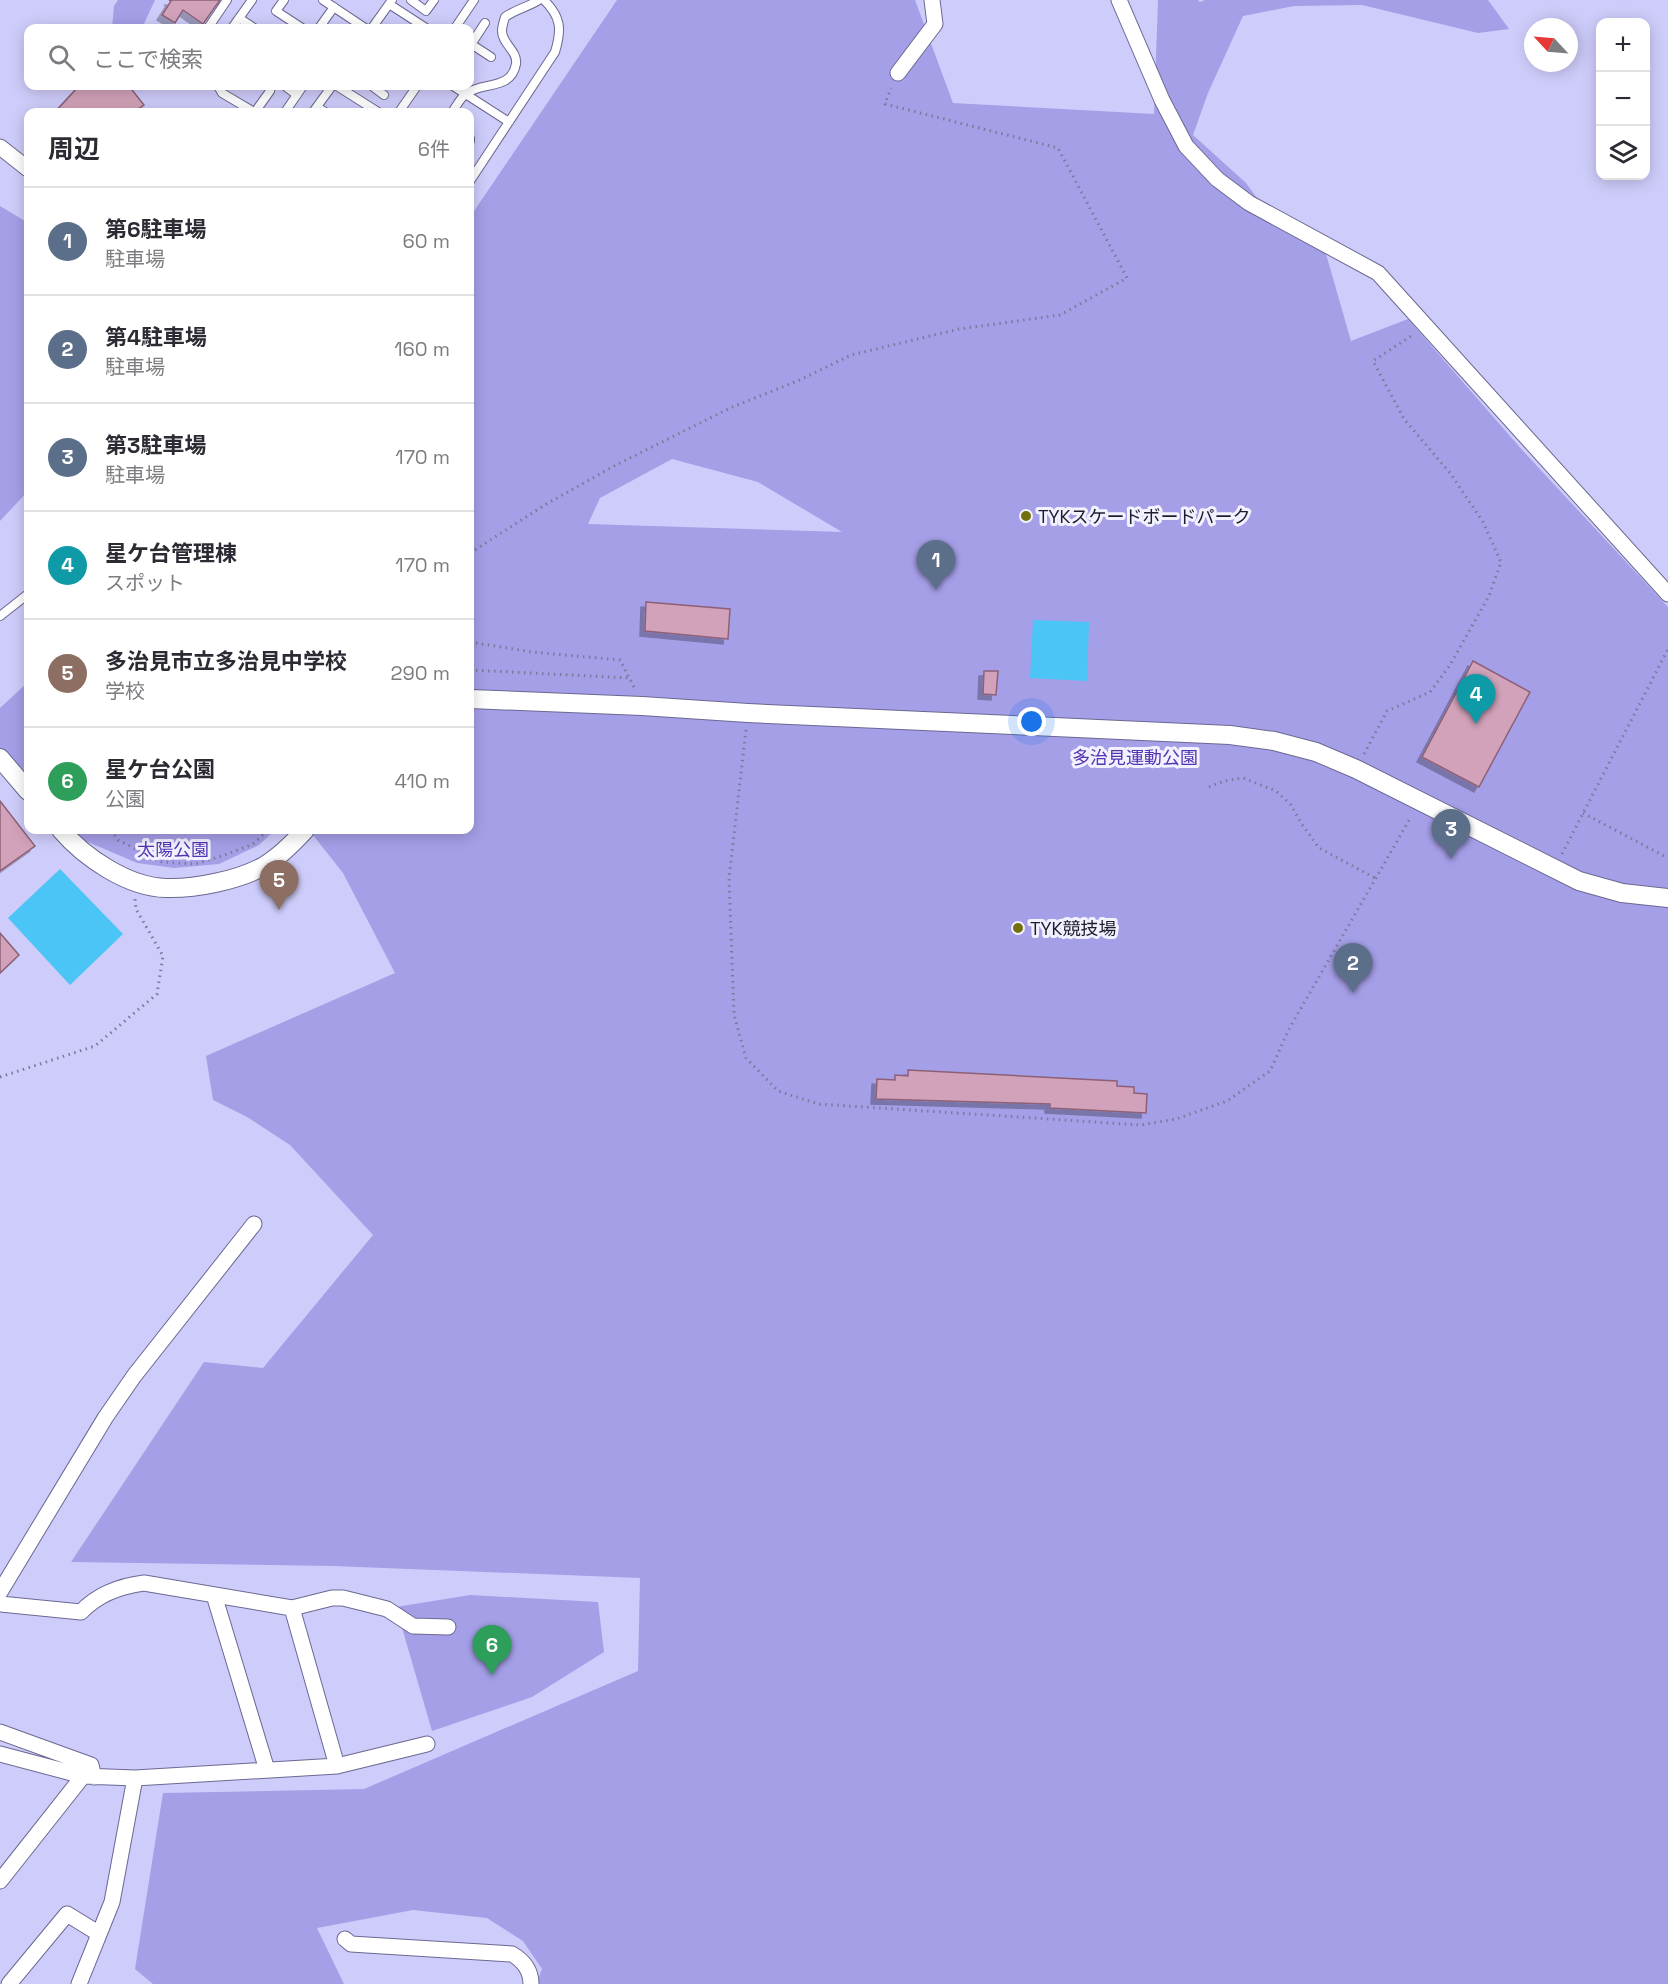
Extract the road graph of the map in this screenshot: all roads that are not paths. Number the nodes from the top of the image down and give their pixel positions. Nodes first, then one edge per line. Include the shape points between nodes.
1 (227, 0) edge
2 (252, 0) edge
3 (284, 0) edge
4 (323, 0) edge
5 (411, 0) edge
6 (434, 0) edge
7 (474, 0) edge
8 (541, 0) edge
9 (932, 0) edge
10 (1119, 0) edge
11 (390, 2) edge
12 (334, 7) junction
13 (239, 18) junction
14 (485, 23) dead end
15 (211, 24) edge
16 (235, 24) edge
17 (248, 24) edge
18 (296, 24) edge
19 (322, 24) edge
20 (359, 24) edge
21 (375, 24) edge
22 (420, 24) edge
23 (458, 24) edge
24 (474, 39) edge
25 (474, 47) edge
26 (491, 57) dead end
27 (897, 72) road end
28 (474, 89) edge
29 (221, 90) edge
30 (270, 90) edge
31 (290, 90) edge
32 (300, 90) edge
33 (329, 90) edge
34 (343, 90) edge
35 (377, 90) edge
36 (414, 90) edge
37 (460, 90) edge
38 (472, 90) edge
39 (466, 94) junction
40 (297, 95) junction
41 (384, 95) dead end
42 (248, 108) edge
43 (257, 108) edge
44 (288, 108) edge
45 (316, 108) edge
46 (372, 108) edge
47 (402, 108) edge
48 (455, 108) edge
49 (509, 122) junction
50 (0, 147) edge
51 (24, 166) edge
52 (474, 171) edge
53 (1668, 594) edge
54 (24, 597) edge
55 (0, 616) edge
56 (474, 699) edge
57 (0, 758) edge
58 (24, 786) edge
59 (65, 834) edge
60 (301, 834) edge
61 (1668, 898) edge
62 (254, 1224) dead end
63 (0, 1592) edge
64 (214, 1595) junction
65 (0, 1604) edge
66 (292, 1608) junction
67 (448, 1627) dead end
68 (0, 1732) edge
69 (428, 1744) dead end
70 (0, 1754) edge
71 (337, 1766) junction
72 (267, 1770) junction
73 (88, 1776) junction
74 (135, 1778) junction
75 (0, 1881) edge
76 (98, 1933) junction
77 (345, 1940) dead end
78 (9, 1984) edge
79 (79, 1984) edge
80 (531, 1984) edge

1 - 15 lane
2 - 13 lane
3 - 18 lane via 276,10
4 - 12 lane
5 - 6 lane via 426,11
7 - 23 lane
8 - 28 lane via 505,17 501,31 515,54 516,64 510,77 495,86
8 - 49 lane via 555,11 561,33 555,51
9 - 27 street via 935,24
10 - 53 street via 1186,146 1217,179 1249,203 1378,273
11 - 21 lane
11 - 22 lane
12 - 19 lane
12 - 20 lane
13 - 16 lane
13 - 17 lane
14 - 24 lane
25 - 26 lane
29 - 42 lane
30 - 43 lane
31 - 40 lane
32 - 40 lane
33 - 45 lane
34 - 46 lane
35 - 41 lane
36 - 47 lane
37 - 39 lane
38 - 39 lane
39 - 48 lane
39 - 49 lane
40 - 44 lane
49 - 52 lane
50 - 51 street
54 - 55 lane
56 - 61 street via 1230,735 1274,741 1316,752 1356,769 1579,881 1622,893
57 - 58 street
59 - 60 street via 107,868 134,881 165,888 238,877 265,865
62 - 63 street via 122,1392
64 - 65 street via 144,1583 126,1585 93,1600 81,1612
64 - 66 street
64 - 72 street
66 - 67 street via 343,1598 387,1609 413,1626
66 - 71 street
68 - 73 street via 91,1765
69 - 71 street
70 - 73 street
71 - 72 street
72 - 74 street
73 - 74 street
73 - 75 street
74 - 76 street via 112,1902
76 - 78 street via 66,1914
76 - 79 street
77 - 80 street via 351,1944 512,1954 525,1965

